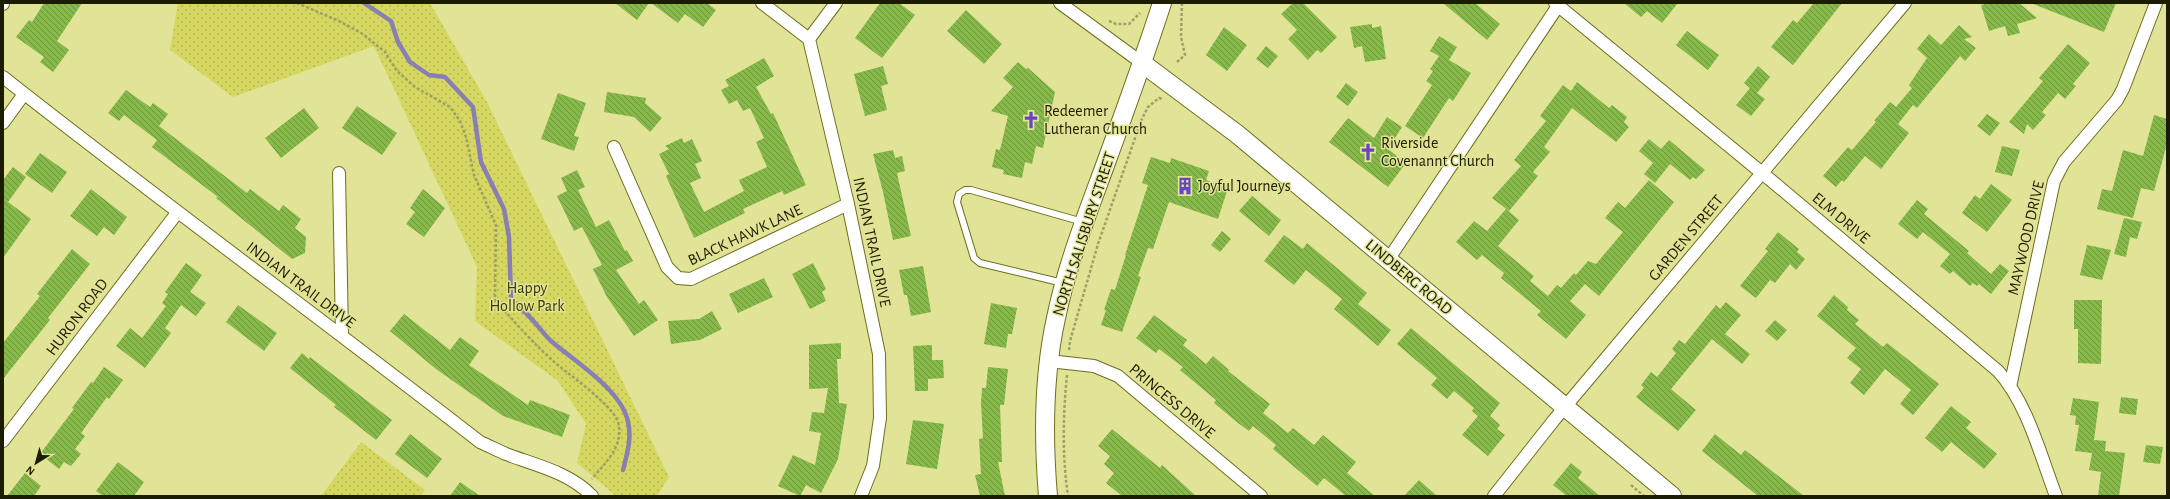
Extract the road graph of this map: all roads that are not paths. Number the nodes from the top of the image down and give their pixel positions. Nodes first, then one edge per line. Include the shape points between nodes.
1 (762, 3) edge
2 (836, 3) edge
3 (1060, 3) edge
4 (1162, 3) edge
5 (1906, 3) edge
6 (2156, 3) edge
7 (1558, 4) edge
8 (809, 39) junction
9 (1142, 63) junction
10 (3, 77) edge
11 (24, 94) junction
12 (3, 123) edge
13 (614, 147) dead end
14 (1761, 172) junction
15 (339, 173) dead end
16 (848, 204) junction
17 (177, 213) junction
18 (1084, 222) junction
19 (1388, 260) junction
20 (1064, 284) junction
21 (342, 335) junction
22 (1049, 361) junction
23 (2010, 387) junction
24 (1565, 406) junction
25 (3, 440) edge
26 (588, 492) edge
27 (861, 496) edge
28 (1048, 496) edge
29 (1261, 496) edge
30 (1494, 496) edge
31 (1672, 496) edge
32 (2056, 496) edge

1 - 8 street
2 - 8 street
3 - 9 street
4 - 9 street, NORTH SALISBURY STREET
5 - 14 street, GARDEN STREET
6 - 23 street, MAYWOOD DRIVE via 2120,94 2064,162 2054,181
7 - 14 street, ELM DRIVE
7 - 19 street
8 - 16 street, INDIAN TRAIL DRIVE
9 - 18 street, NORTH SALISBURY STREET
9 - 19 street, LINDBERG ROAD via 1237,134
10 - 11 street, INDIAN TRAIL DRIVE
11 - 12 street
11 - 17 street, INDIAN TRAIL DRIVE
13 - 16 street, BLACK HAWK LANE via 667,267 678,278 691,279
14 - 23 street, ELM DRIVE via 1987,362
14 - 24 street, GARDEN STREET
15 - 21 street
16 - 27 street, INDIAN TRAIL DRIVE via 879,354 880,418 873,466
17 - 21 street, INDIAN TRAIL DRIVE
17 - 25 street, HURON ROAD
18 - 20 street, NORTH SALISBURY STREET
18 - 20 lane via 971,190 964,190 959,194 957,202 974,258 980,263
19 - 24 street, LINDBERG ROAD
20 - 22 street, NORTH SALISBURY STREET
21 - 26 street, INDIAN TRAIL DRIVE via 480,442 556,472
22 - 28 street, NORTH SALISBURY STREET via 1044,412
22 - 29 street, PRINCESS DRIVE via 1094,366 1118,376
23 - 32 street, ELM DRIVE via 2022,410
24 - 30 street, GARDEN STREET
24 - 31 street, LINDBERG ROAD

